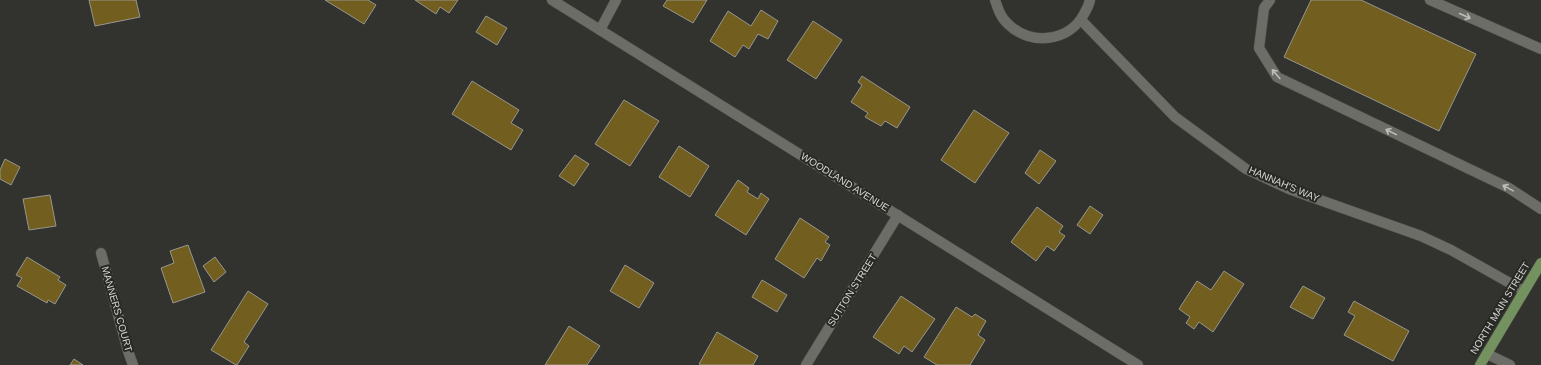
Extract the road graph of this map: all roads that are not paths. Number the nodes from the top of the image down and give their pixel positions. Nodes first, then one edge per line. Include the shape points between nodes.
1 (552, 0) edge
2 (616, 0) edge
3 (995, 0) edge
4 (1090, 0) edge
5 (1270, 0) edge
6 (1430, 0) edge
7 (1081, 20) junction
8 (600, 30) junction
9 (1541, 49) edge
10 (1541, 210) edge
11 (898, 215) junction
12 (101, 253) dead end
13 (1541, 263) edge
14 (1524, 291) junction
15 (1487, 354) junction
16 (133, 365) edge
17 (806, 365) edge
18 (1138, 365) edge
19 (1480, 365) edge
20 (1510, 365) edge

1 - 8 street, WOODLAND AVENUE
2 - 8 street
3 - 7 street via 1007,24 1021,34 1037,39 1054,38 1070,31
4 - 7 street
10 -> 5 street via 1509,188 1277,77 1259,48 1264,8
6 -> 9 street
7 - 14 street, HANNAH'S WAY via 1176,117 1246,169 1289,189 1421,236
8 - 11 street, WOODLAND AVENUE
11 - 17 street, SUTTON STREET
11 - 18 street, WOODLAND AVENUE
12 - 16 street, MANNERS COURT
13 - 14 main road, NORTH MAIN STREET
14 - 15 main road, NORTH MAIN STREET
15 - 19 main road, NORTH MAIN STREET
15 - 20 street

